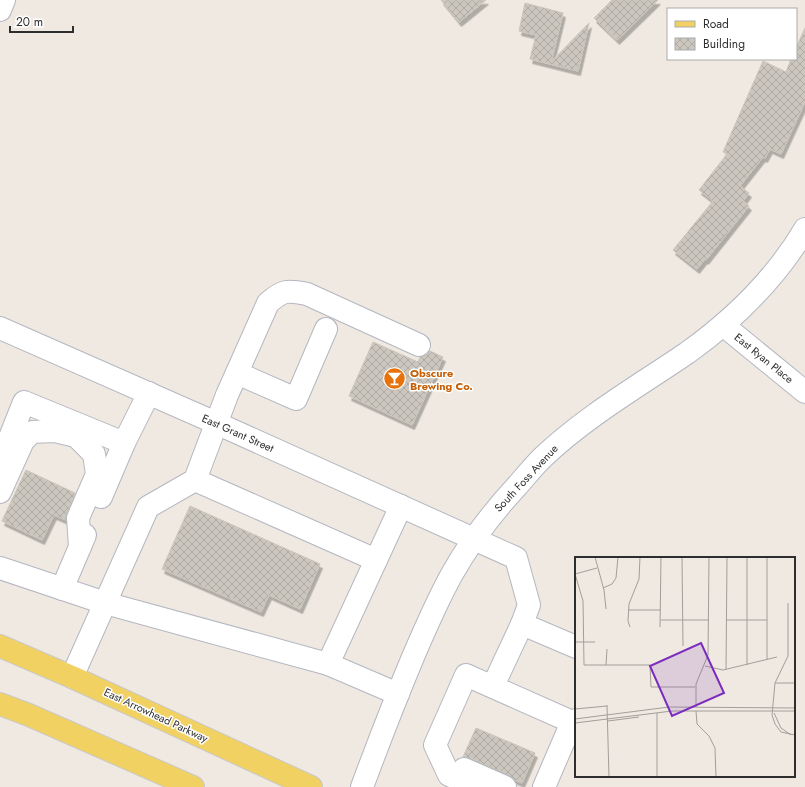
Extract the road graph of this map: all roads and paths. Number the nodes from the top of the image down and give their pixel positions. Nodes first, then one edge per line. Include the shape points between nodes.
1 (4, 0) edge
2 (0, 10) edge
3 (805, 229) edge
4 (723, 325) junction
5 (0, 328) edge
6 (326, 329) dead end
7 (419, 345) dead end
8 (236, 373) junction
9 (805, 392) edge
10 (149, 393) junction
11 (216, 423) junction
12 (124, 443) junction
13 (0, 461) edge
14 (195, 480) junction
15 (0, 492) edge
16 (401, 506) junction
17 (474, 539) junction
18 (80, 547) junction
19 (376, 560) junction
20 (0, 568) edge
21 (62, 588) junction
22 (106, 603) junction
23 (522, 624) junction
24 (0, 646) edge
25 (575, 647) edge
26 (328, 664) junction
27 (72, 676) junction
28 (484, 682) junction
29 (398, 694) junction
30 (0, 704) edge
31 (574, 721) edge
32 (193, 787) edge
33 (311, 787) edge
34 (362, 787) edge
35 (477, 787) edge
36 (505, 787) edge
37 (544, 787) edge

1 - 2 street
3 - 4 street, South Foss Avenue via 754,296
4 - 9 street, East Ryan Place
4 - 17 street, South Foss Avenue via 594,414 564,438 540,459 494,511
5 - 10 street, East Grant Street
6 - 8 street via 296,399
7 - 8 street via 307,294 291,291 278,294 268,303
8 - 11 street
10 - 11 street, East Grant Street
10 - 12 street
11 - 14 street
11 - 16 street, East Grant Street
12 - 13 street via 24,402
12 - 18 street
14 - 19 street
14 - 22 street via 148,507
15 - 18 street via 23,441 32,432 55,430 76,436 94,454 97,474 78,518
16 - 17 street, East Grant Street
16 - 19 street
17 - 23 street, East Grant Street via 516,558 529,605
17 - 29 street, South Foss Avenue via 436,604
18 - 21 street
19 - 26 street
20 - 21 street
21 - 22 street
22 - 26 street
22 - 27 street
23 - 25 street
23 - 28 street
24 - 27 main road, East Arrowhead Parkway
26 - 29 street
27 - 33 main road, East Arrowhead Parkway
28 - 31 street
28 - 35 street via 466,675 435,746 449,775
28 - 36 street via 447,741 457,766
29 - 34 street, South Foss Avenue
30 - 32 main road
31 - 37 street

